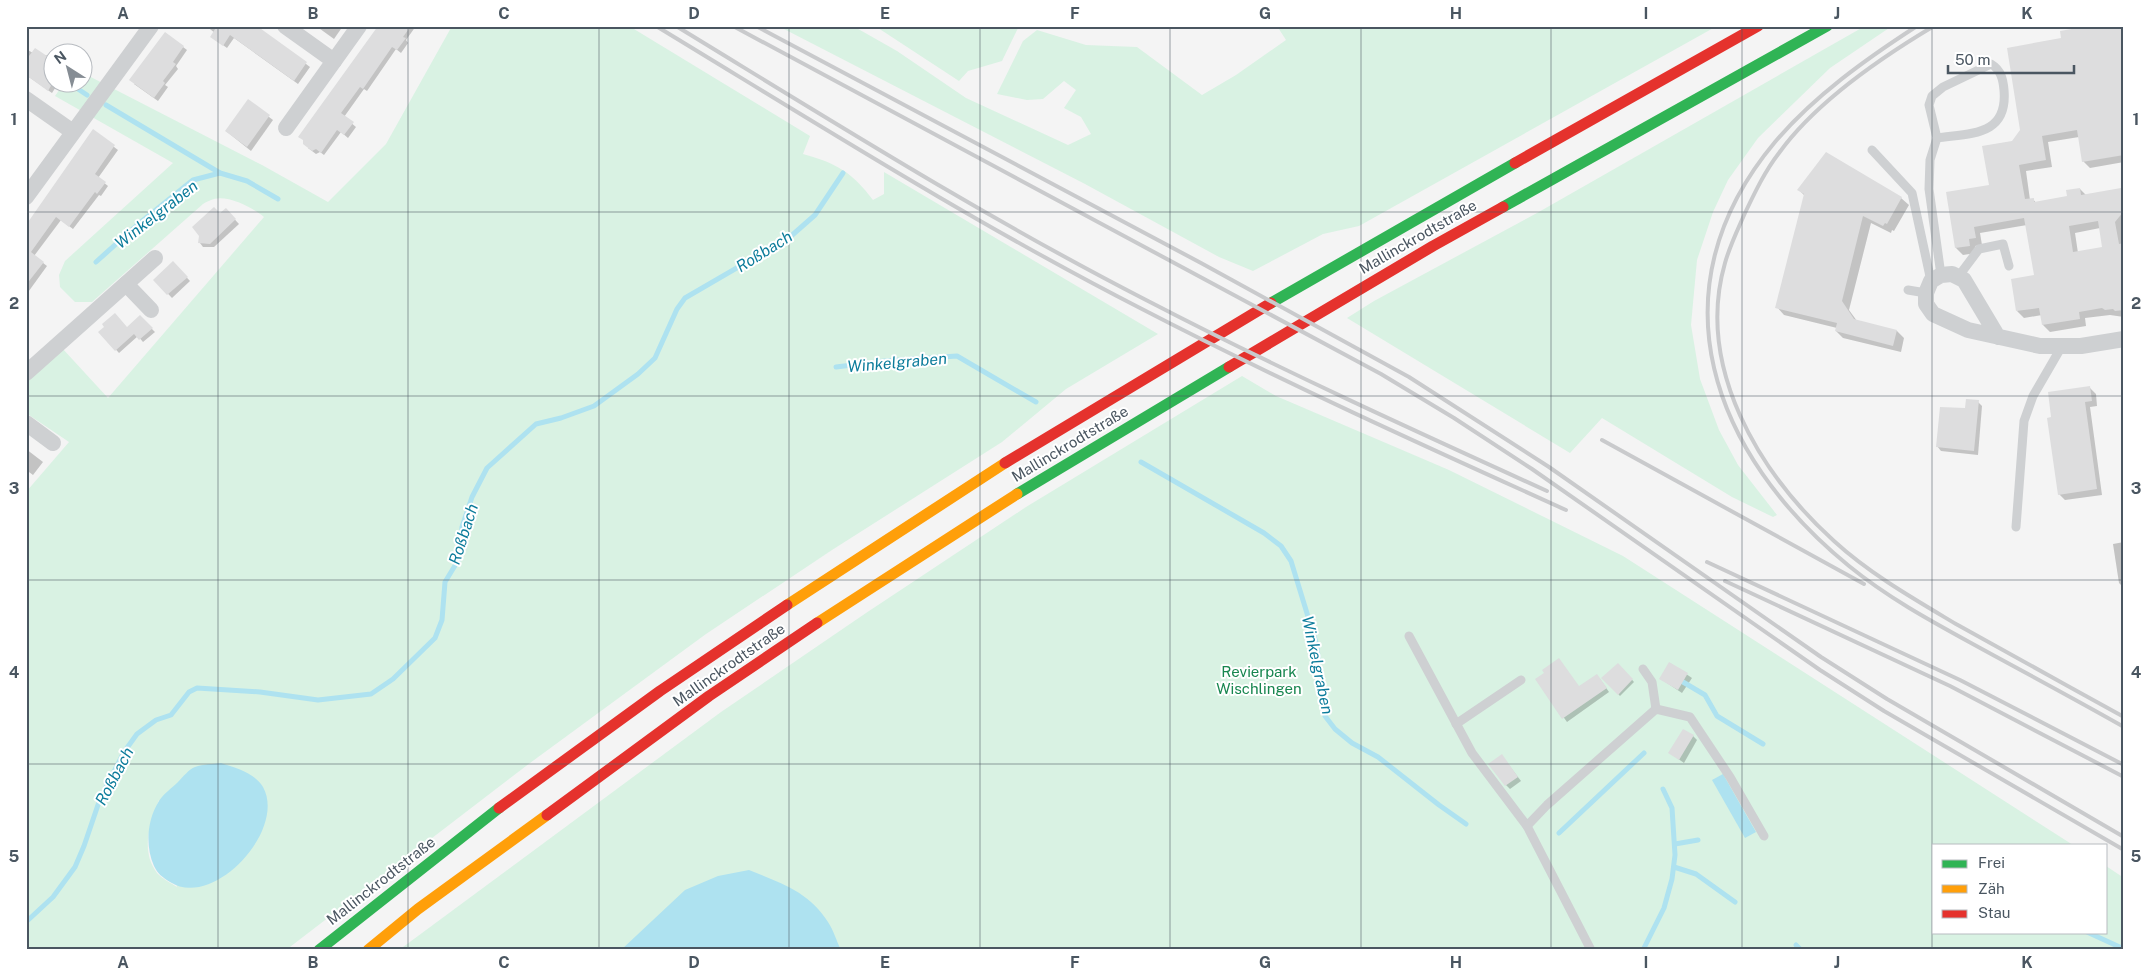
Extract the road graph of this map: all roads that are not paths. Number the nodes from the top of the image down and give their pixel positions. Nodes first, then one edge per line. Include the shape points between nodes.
1 (151, 26) edge
2 (285, 26) edge
3 (359, 26) edge
4 (1758, 26) edge
5 (1827, 26) edge
6 (334, 61) junction
7 (26, 99) edge
8 (286, 128) dead end
9 (73, 132) junction
10 (1937, 138) junction
11 (1872, 150) dead end
12 (26, 197) edge
13 (154, 258) dead end
14 (2008, 266) dead end
15 (1958, 277) junction
16 (1932, 283) junction
17 (126, 284) junction
18 (1908, 290) dead end
19 (151, 310) dead end
20 (1998, 337) junction
21 (2124, 339) edge
22 (2062, 346) junction
23 (26, 373) edge
24 (26, 423) edge
25 (53, 443) dead end
26 (2016, 527) dead end
27 (1408, 636) dead end
28 (1643, 669) dead end
29 (1521, 680) dead end
30 (1656, 710) junction
31 (1456, 724) junction
32 (1527, 826) junction
33 (1764, 836) dead end
34 (1590, 948) edge
35 (319, 950) edge
36 (368, 950) edge

1 - 9 street
2 - 6 street
3 - 6 street
4 - 35 highway, Mallinckrodtstraße via 1388,233 996,467 685,674 399,884
5 - 36 highway, Mallinckrodtstraße via 1433,246 1016,494 709,696 418,909
6 - 8 street
7 - 9 street
9 - 12 street
10 - 10 lane via 1929,105 1932,96 1980,68 1991,64 1996,66 2001,72 2005,103 1997,123 1986,131
10 - 16 lane via 1930,160 1929,189
11 - 16 lane via 1912,192
13 - 17 street
14 - 15 lane via 2003,244 1979,249
15 - 16 street via 1952,274
15 - 20 street via 1964,280
16 - 18 lane
16 - 20 street via 1926,304 1933,314 1968,330
17 - 19 street
17 - 23 street
20 - 22 street via 2040,346
21 - 22 street
22 - 26 lane via 2033,396 2024,421
24 - 25 street
27 - 31 lane
28 - 30 lane via 1652,682
29 - 31 lane
30 - 32 lane
30 - 33 lane via 1690,717
31 - 32 lane via 1472,753
32 - 34 lane

